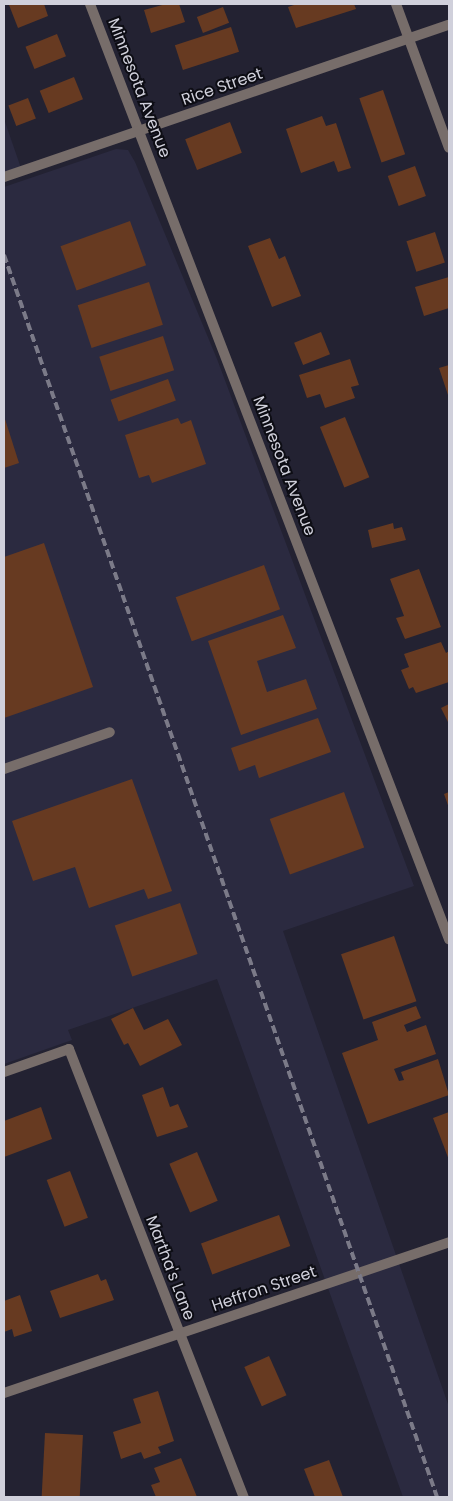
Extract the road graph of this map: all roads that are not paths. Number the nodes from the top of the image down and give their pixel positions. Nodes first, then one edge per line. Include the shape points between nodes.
1 (90, 4) edge
2 (396, 4) edge
3 (449, 25) edge
4 (409, 39) junction
5 (140, 130) junction
6 (449, 148) edge
7 (4, 176) edge
8 (110, 732) dead end
9 (4, 769) edge
10 (449, 939) edge
11 (4, 1072) edge
12 (449, 1242) edge
13 (180, 1334) junction
14 (4, 1393) edge
15 (244, 1497) edge

1 - 5 street, Minnesota Avenue
2 - 4 street
3 - 4 street, Rice Street
4 - 5 street, Rice Street
4 - 6 street
5 - 7 street, Rice Street
5 - 10 street, Minnesota Avenue
8 - 9 street
11 - 13 street, Martha's Lane via 69,1049
12 - 13 street, Heffron Street
13 - 14 street, Heffron Street
13 - 15 street, Martha's Lane

